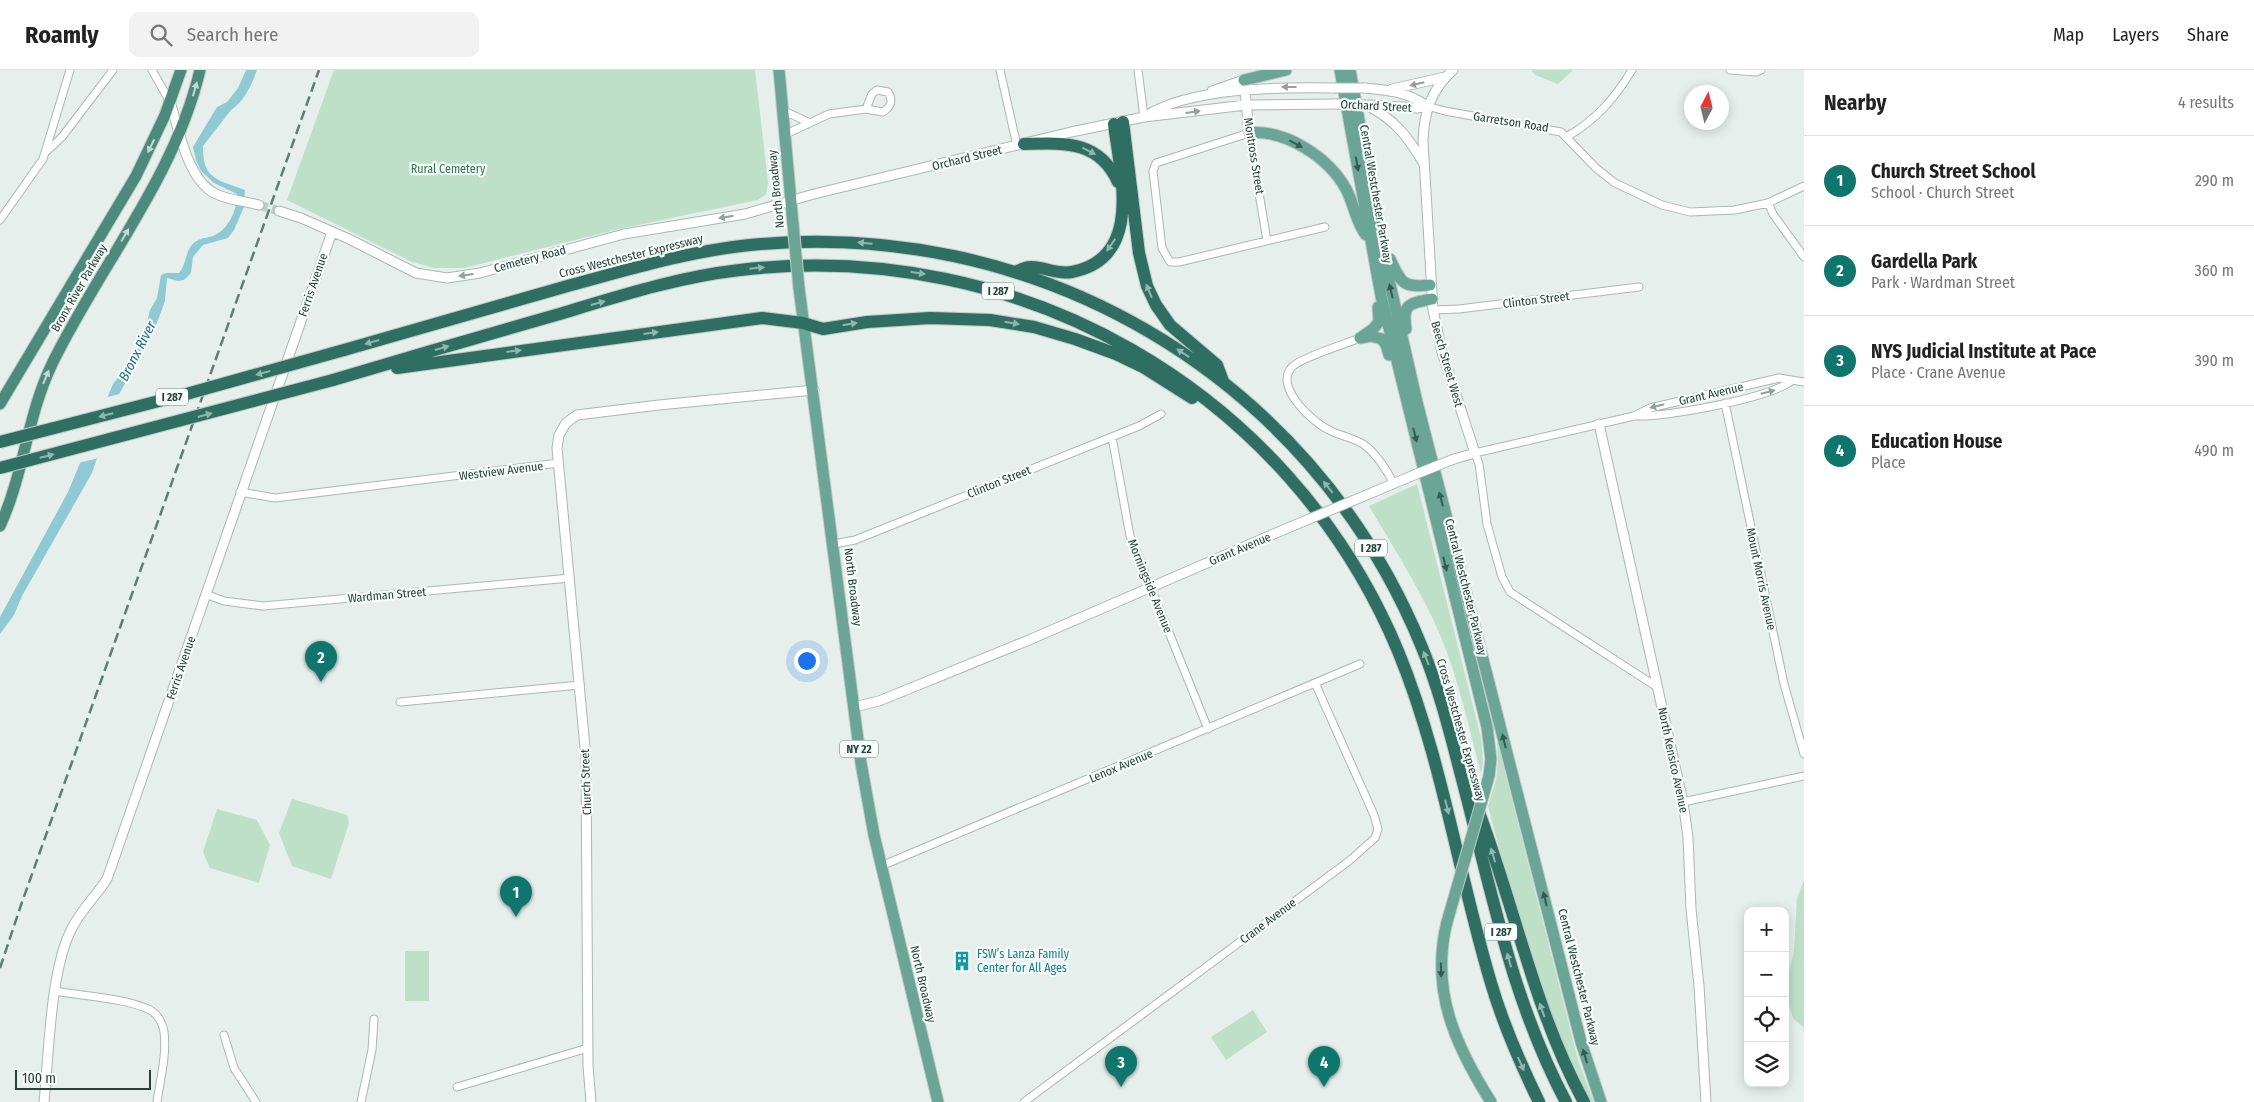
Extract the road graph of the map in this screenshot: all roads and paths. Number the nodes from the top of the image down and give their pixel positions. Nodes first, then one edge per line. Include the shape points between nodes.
1 (70, 70) edge
2 (113, 70) edge
3 (152, 70) edge
4 (181, 70) edge
5 (200, 70) edge
6 (779, 70) edge
7 (1000, 70) edge
8 (1138, 70) edge
9 (1286, 70) edge
10 (1340, 70) edge
11 (1350, 70) edge
12 (1453, 70) edge
13 (1632, 70) edge
14 (1730, 70) edge
15 (1761, 70) edge
16 (1445, 77) junction
17 (1244, 80) edge
18 (1389, 90) junction
19 (170, 102) junction
20 (1246, 105) junction
21 (1366, 105) junction
22 (1428, 106) junction
23 (866, 109) dead end
24 (782, 110) junction
25 (1144, 118) junction
26 (810, 122) junction
27 (1118, 123) junction
28 (180, 130) junction
29 (1249, 133) junction
30 (784, 135) junction
31 (1568, 136) junction
32 (1020, 144) junction
33 (46, 151) junction
34 (1424, 164) junction
35 (1804, 186) edge
36 (1122, 199) junction
37 (790, 201) junction
38 (1768, 203) junction
39 (254, 204) tunnel mouth
40 (279, 211) tunnel mouth
41 (0, 220) edge
42 (1325, 227) dead end
43 (332, 232) junction
44 (1370, 240) junction
45 (1267, 241) junction
46 (1382, 249) junction
47 (1804, 257) edge
48 (1015, 272) junction
49 (1379, 285) junction
50 (1430, 285) junction
51 (1639, 288) dead end
52 (1432, 304) junction
53 (803, 323) junction
54 (1360, 338) junction
55 (339, 378) junction
56 (1223, 381) junction
57 (1790, 382) junction
58 (1804, 382) edge
59 (814, 390) junction
60 (1725, 403) junction
61 (0, 404) edge
62 (1413, 405) junction
63 (1161, 414) dead end
64 (1634, 416) junction
65 (1599, 424) junction
66 (1242, 431) junction
67 (1112, 437) junction
68 (0, 442) edge
69 (1475, 453) junction
70 (559, 463) junction
71 (0, 468) edge
72 (1394, 484) junction
73 (240, 492) junction
74 (0, 526) edge
75 (834, 544) junction
76 (570, 578) junction
77 (1150, 588) junction
78 (205, 594) junction
79 (1360, 664) dead end
80 (1315, 683) junction
81 (580, 685) junction
82 (1657, 687) junction
83 (400, 702) dead end
84 (854, 707) junction
85 (1208, 728) junction
86 (1456, 754) junction
87 (1804, 754) edge
88 (1804, 776) edge
89 (1683, 802) junction
90 (882, 866) junction
91 (55, 991) junction
92 (374, 1019) dead end
93 (224, 1035) dead end
94 (588, 1048) junction
95 (457, 1087) dead end
96 (44, 1102) edge
97 (157, 1102) edge
98 (256, 1102) edge
99 (361, 1102) edge
100 (591, 1102) edge
101 (938, 1102) edge
102 (1024, 1102) edge
103 (1491, 1102) edge
104 (1539, 1102) edge
105 (1566, 1102) edge
106 (1584, 1102) edge
107 (1601, 1102) edge
108 (1706, 1102) edge

1 - 33 street
2 - 33 street via 62,137
3 - 19 street
4 - 19 highway, Bronx River Parkway
28 -> 5 highway, Bronx River Parkway
6 - 24 main road, North Broadway / NY 22
7 - 32 street
8 - 25 street
9 - 17 main road
10 -> 44 main road, Central Westchester Parkway
11 - 46 main road, Central Westchester Parkway
12 - 16 street, Orchard Street
13 - 31 street via 1595,118
14 - 15 street
16 -> 18 street
16 - 22 street, Orchard Street
18 -> 17 street, Orchard Street, bridge via 1267,88
17 - 20 street, Montross Street
17 - 25 street, Orchard Street via 1155,110
18 - 22 street, Orchard Street via 1414,97
19 - 28 street
19 -> 61 highway, Bronx River Parkway via 136,176
20 - 21 street, Orchard Street, bridge
25 -> 20 street, Orchard Street
20 - 29 street, Montross Street
21 - 22 street, Orchard Street
21 - 34 street via 1395,124 1410,140
22 - 31 street, Garretson Road via 1445,112 1554,129
22 - 34 street, Beech Street West
23 - 26 street via 829,114
24 - 26 street
24 - 30 main road, North Broadway / NY 22
25 - 27 street, Orchard Street
26 - 30 street
27 - 32 street, Orchard Street
27 - 36 highway
56 -> 27 highway via 1217,365 1170,325 1147,286
28 - 39 street via 184,152 202,183 212,192
74 -> 28 highway, Bronx River Parkway via 15,488 46,378 143,204
29 -> 44 main road via 1272,134 1292,141 1331,169 1346,189 1361,230
29 - 45 street, Montross Street
29 - 45 street via 1156,163 1154,171 1162,248 1170,262 1179,262
30 - 37 main road, North Broadway / NY 22
31 - 38 street, Garretson Road via 1596,168 1615,183 1662,205 1690,212 1710,212
32 -> 36 highway via 1072,144 1092,151 1112,171
32 - 37 street, Orchard Street
33 - 41 street via 40,166
34 - 50 street, Beech Street West
35 - 38 street, Garretson Road
36 -> 48 highway via 1122,220 1116,238 1098,260 1071,272 1030,267
37 -> 43 street, Cemetery Road via 746,214 624,234 480,273 447,278 416,273
37 - 53 main road, North Broadway / NY 22, bridge
38 - 47 street
40 - 43 street, Cemetery Road
42 - 45 street
43 - 73 street, Ferris Avenue
44 - 49 main road, Central Westchester Parkway
46 - 50 main road via 1406,285
62 -> 46 main road, Central Westchester Parkway
56 -> 48 highway, Cross Westchester Expressway / I 287 via 1124,317 1064,289
48 -> 68 highway, Cross Westchester Expressway / I 287, bridge via 944,254 869,244 804,242 738,246 657,262
49 - 54 main road via 1376,299 1379,322
49 - 62 main road, Central Westchester Parkway
50 - 52 street, Beech Street West
51 - 52 street, Clinton Street via 1459,309
52 - 62 main road via 1414,302 1407,306 1404,314 1414,369
52 - 69 street, Beech Street West via 1444,360
55 -> 53 highway via 762,318
53 - 59 main road, North Broadway / NY 22
53 -> 66 highway via 823,329 867,322 957,318 1034,327 1075,338 1131,361
54 - 62 main road via 1375,336 1384,342
54 - 72 street via 1297,363 1288,371 1287,381 1298,404 1309,416 1329,431 1367,446
55 -> 66 highway, I 287 via 577,308 694,278 772,267 852,266 947,278 1009,294 1055,311 1098,330 1154,362 1194,390
71 -> 55 highway, I 287, bridge
86 -> 56 highway, Cross Westchester Expressway / I 287 via 1420,644 1370,547 1317,473 1264,417
57 - 58 street, Grant Avenue
60 -> 57 street, Grant Avenue via 1780,389
57 -> 64 street, Grant Avenue via 1779,378 1650,408
59 - 70 street, Westview Avenue via 577,415 558,435
59 - 75 main road, North Broadway / NY 22
60 - 64 street, Grant Avenue via 1654,417
60 - 87 street, Mount Morris Avenue via 1784,684
62 -> 103 main road, Central Westchester Parkway, bridge via 1487,727 1491,760 1441,953 1446,1005 1462,1051
107 -> 62 main road, Central Westchester Parkway via 1581,1042
63 - 67 street, Clinton Street
64 - 65 street, Grant Avenue
65 - 69 street, Grant Avenue
65 - 82 street, North Kensico Avenue
66 -> 104 highway, I 287 via 1288,477 1333,533 1363,581 1399,652 1434,760 1491,984 1514,1048
67 - 75 street, Clinton Street via 855,540
67 - 77 street, Morningside Avenue via 1130,536
69 - 72 street, Grant Avenue, bridge
69 - 82 street, Beech Street West via 1487,524 1506,587 1527,604
70 - 73 street, Westview Avenue via 275,498
70 - 76 street, Church Street
72 - 77 street, Grant Avenue, bridge
73 - 78 street, Ferris Avenue
75 - 84 main road, North Broadway / NY 22
76 - 78 street, Wardman Street via 263,606 224,601
76 - 81 street, Church Street
77 - 84 street, Grant Avenue via 879,701
77 - 85 street, Morningside Avenue
78 - 91 street, Ferris Avenue via 107,878 72,928
79 - 80 street, Lenox Avenue
80 - 85 street, Lenox Avenue
80 - 102 street, Crane Avenue via 1374,815 1378,829 1375,838 1349,861
81 - 83 street
81 - 94 street, Church Street via 587,783
82 - 89 street, North Kensico Avenue
84 - 90 main road, North Broadway / NY 22 via 861,763
85 - 90 street, Lenox Avenue
105 -> 86 highway, Cross Westchester Expressway / I 287 via 1536,1039 1514,977
106 -> 86 highway via 1548,1026 1489,841
88 - 89 street
89 - 108 street, North Kensico Avenue
90 - 101 main road, North Broadway / NY 22
91 - 96 street, Ferris Avenue
91 - 97 street via 128,1003 151,1011 160,1019 164,1045
92 - 99 street via 372,1050
93 - 98 street via 234,1068
94 - 95 street
94 - 100 street, Church Street

